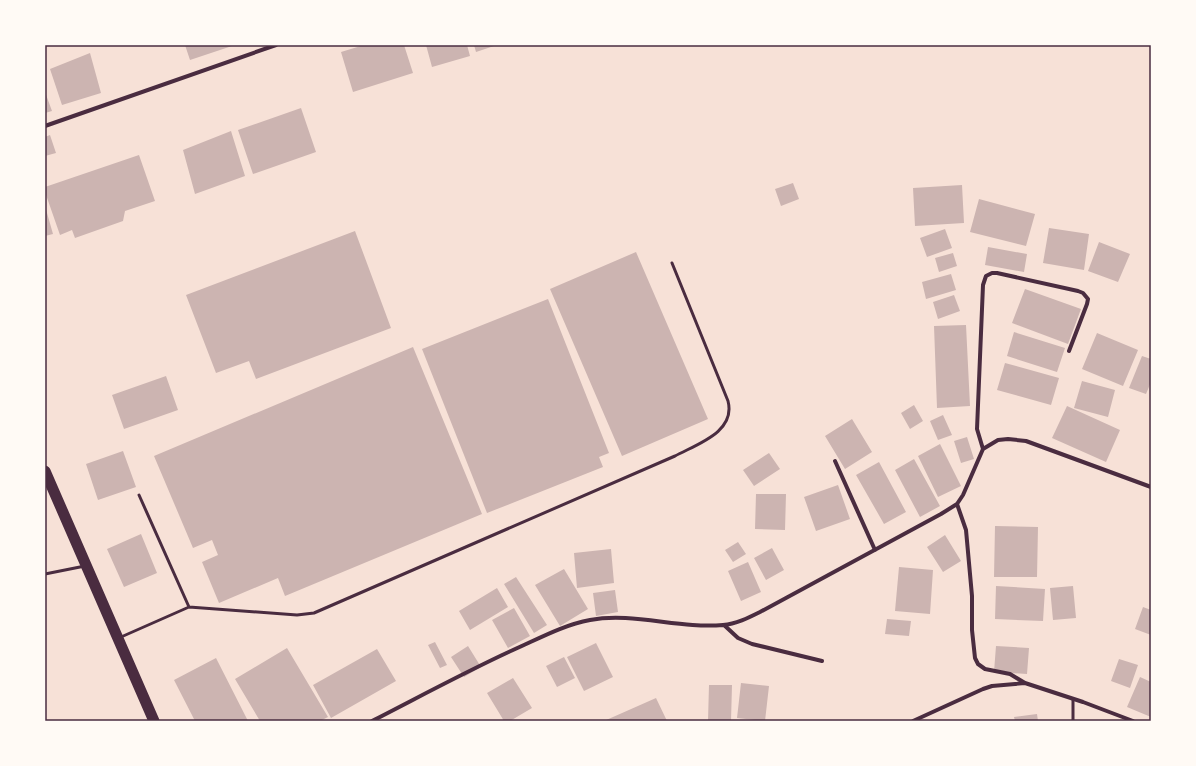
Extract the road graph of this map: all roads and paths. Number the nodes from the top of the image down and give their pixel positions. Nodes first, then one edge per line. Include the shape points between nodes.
1 (276, 45) edge
2 (45, 126) edge
3 (672, 263) dead end
4 (1069, 350) dead end
5 (983, 449) junction
6 (835, 460) dead end
7 (45, 471) edge
8 (1151, 487) edge
9 (139, 495) dead end
10 (957, 504) junction
11 (875, 550) junction
12 (86, 565) junction
13 (45, 574) edge
14 (189, 607) junction
15 (724, 625) junction
16 (118, 639) junction
17 (822, 660) dead end
18 (1026, 683) junction
19 (1073, 698) junction
20 (154, 721) edge
21 (372, 721) edge
22 (913, 721) edge
23 (1073, 721) edge
24 (1133, 721) edge

1 - 2 street
3 - 14 lane via 730,409 725,426 714,435 675,456 314,613 293,614
4 - 5 street via 1087,304 1088,299 1083,293 997,273 986,276 983,285 977,408 977,429
5 - 8 street via 998,440 1026,441
5 - 10 street
6 - 11 street
7 - 12 highway
9 - 14 lane
10 - 11 street
10 - 18 street via 966,530 975,658 985,669 1010,674
11 - 15 street via 742,621
12 - 13 lane
12 - 16 highway
14 - 16 lane
15 - 17 street via 738,638 752,644
15 - 21 street via 705,626 611,618 589,620 530,642
16 - 20 highway
18 - 19 street
18 - 22 street via 983,689
19 - 23 lane
19 - 24 street

